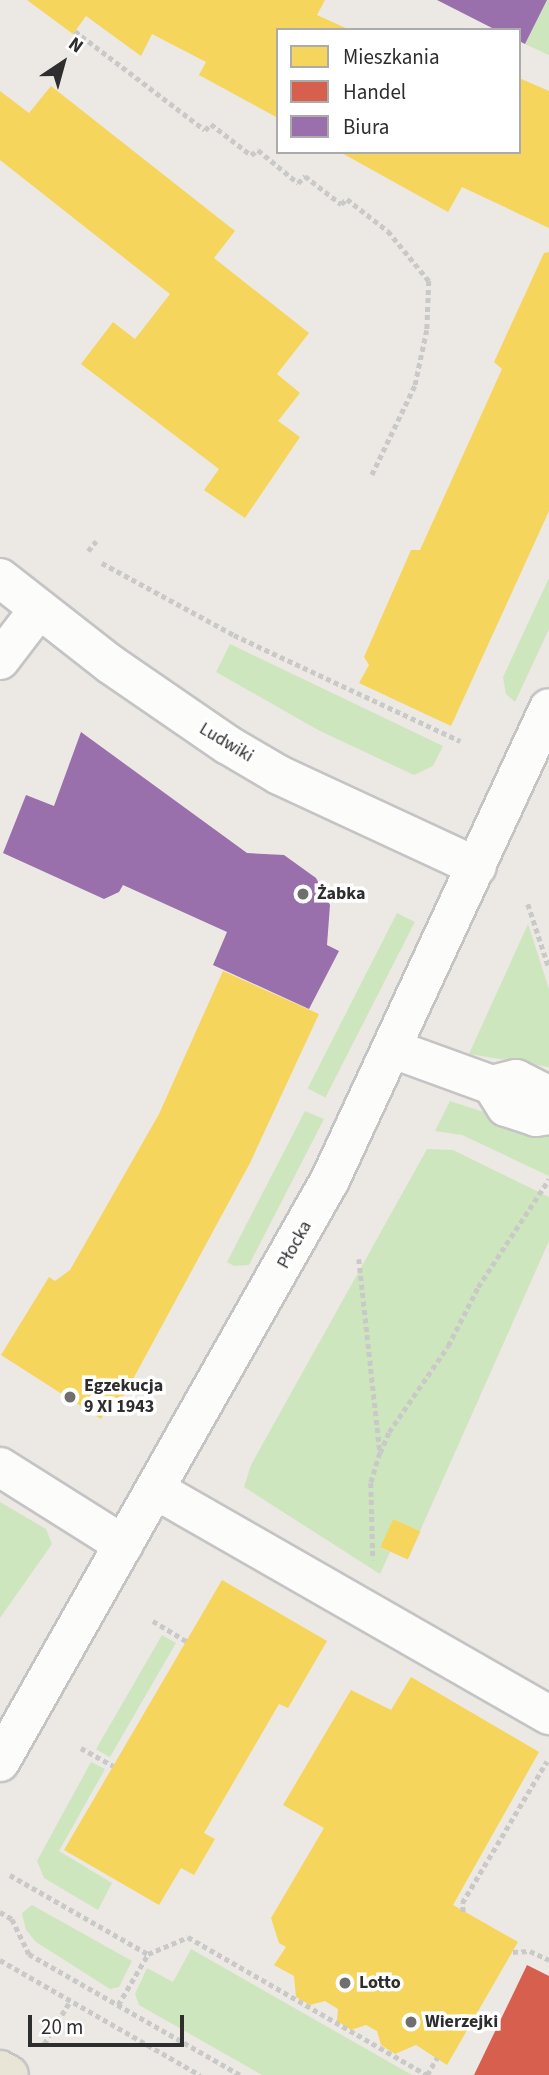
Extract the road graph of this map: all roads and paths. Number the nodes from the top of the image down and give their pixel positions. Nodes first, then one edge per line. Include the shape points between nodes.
1 (75, 31) dead end
2 (371, 477) dead end
3 (96, 541) dead end
4 (88, 551) dead end
5 (102, 563) dead end
6 (0, 578) edge
7 (39, 608) junction
8 (0, 660) edge
9 (549, 708) edge
10 (460, 741) dead end
11 (477, 867) junction
12 (528, 904) dead end
13 (549, 968) edge
14 (393, 1049) junction
15 (492, 1085) junction
16 (549, 1096) edge
17 (549, 1115) edge
18 (549, 1179) edge
19 (359, 1259) dead end
20 (380, 1453) junction
21 (0, 1467) edge
22 (156, 1490) junction
23 (124, 1545) junction
24 (374, 1566) dead end
25 (153, 1621) dead end
26 (186, 1641) dead end
27 (549, 1715) edge
28 (81, 1748) dead end
29 (544, 1754) dead end
30 (0, 1762) edge
31 (113, 1766) dead end
32 (10, 1875) dead end
33 (0, 1912) edge
34 (463, 1912) dead end
35 (513, 1952) dead end
36 (148, 1954) junction
37 (549, 1960) edge
38 (0, 1961) edge
39 (70, 2001) junction
40 (118, 2005) junction
41 (52, 2031) dead end
42 (437, 2058) dead end
43 (0, 2070) edge
44 (9, 2075) edge
45 (200, 2075) edge
46 (240, 2075) edge
47 (427, 2075) edge

1 - 2 path via 205,130 211,124 251,155 258,150 298,183 305,176 341,204 347,199 388,231 429,281 427,330 415,386
3 - 4 path
5 - 10 path via 234,635
6 - 7 street, Ludwiki
7 - 8 street
7 - 11 street, Ludwiki via 228,745 279,775
9 - 11 street, Płocka
11 - 14 street, Płocka
12 - 13 path
14 - 15 street
14 - 22 street, Płocka via 307,1224
15 - 16 street via 516,1079
15 - 17 street via 506,1107 536,1117
18 - 20 path via 478,1287 441,1358 389,1432
19 - 20 path
20 - 24 path via 371,1483
21 - 23 street
22 - 23 street, Płocka
22 - 27 street
23 - 30 street, Płocka
25 - 26 path
28 - 31 path
29 - 34 path via 547,1761 462,1903
32 - 36 path
33 - 40 path via 12,1919 29,1954
35 - 37 path via 530,1951
36 - 40 path
36 - 47 path via 188,1937
38 - 39 path
39 - 41 path
39 - 45 path
40 - 46 path
42 - 47 path
43 - 44 main road

